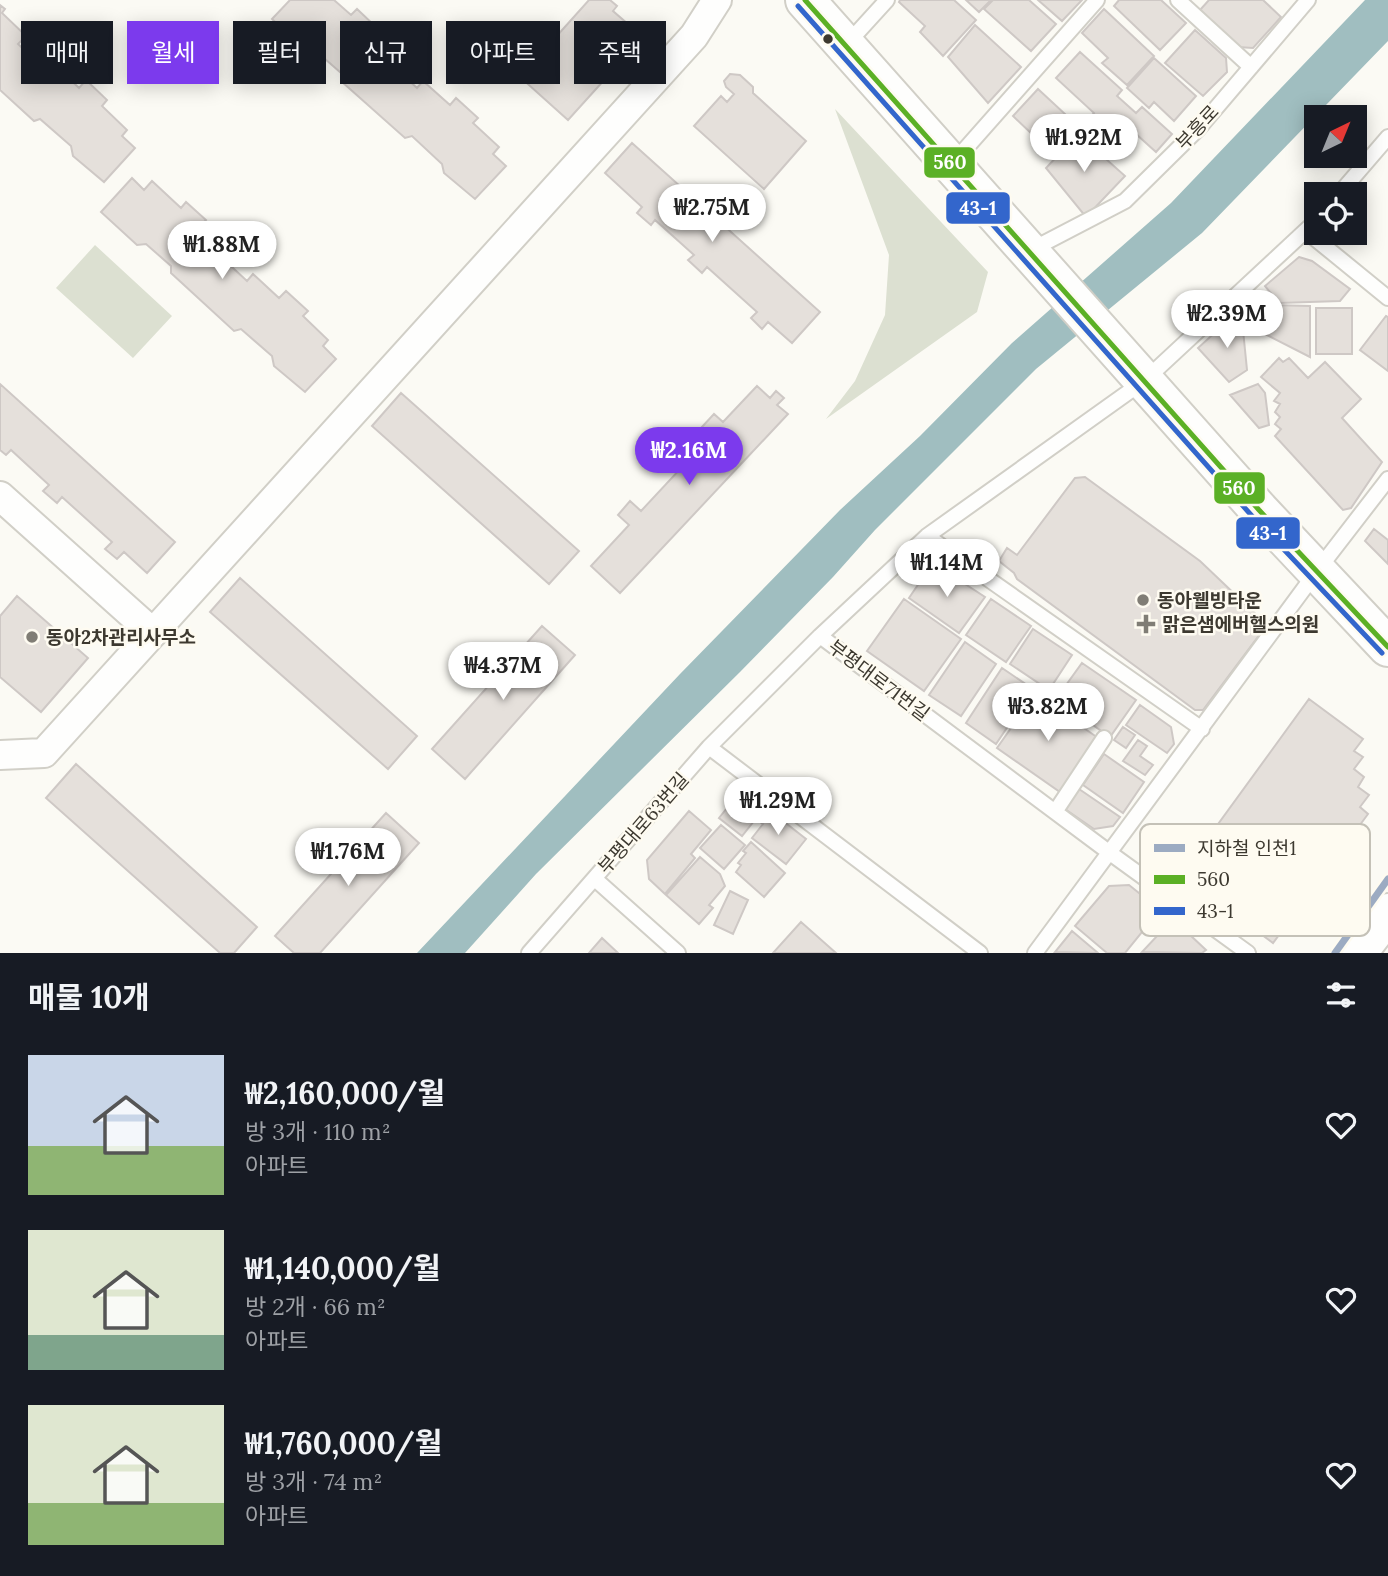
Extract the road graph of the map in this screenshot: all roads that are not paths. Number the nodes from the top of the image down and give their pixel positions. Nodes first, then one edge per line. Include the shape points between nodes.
1 (717, 0) edge
2 (805, 0) edge
3 (887, 0) edge
4 (1097, 0) edge
5 (1178, 0) edge
6 (1308, 0) edge
7 (846, 45) junction
8 (1251, 67) junction
9 (1388, 137) edge
10 (952, 164) junction
11 (1349, 182) edge
12 (1304, 234) edge
13 (1331, 245) edge
14 (1029, 251) junction
15 (1388, 298) edge
16 (1144, 381) junction
17 (1388, 480) edge
18 (0, 496) edge
19 (927, 536) junction
20 (1317, 571) junction
21 (153, 633) junction
22 (820, 636) junction
23 (1388, 647) edge
24 (1202, 729) junction
25 (1104, 738) dead end
26 (709, 747) junction
27 (0, 755) edge
28 (1055, 812) junction
29 (1110, 853) junction
30 (1140, 875) edge
31 (595, 879) junction
32 (1388, 913) edge
33 (1225, 936) edge
34 (529, 953) edge
35 (678, 953) edge
36 (980, 953) edge
37 (1035, 953) edge
38 (1248, 953) edge
39 (1357, 953) edge

1 - 21 street via 694,36
2 - 7 main road
3 - 7 lane
4 - 10 lane
5 - 8 lane
6 - 8 lane, 부흥로
7 - 10 main road
8 - 14 lane, 부흥로 via 1199,128 1125,201
9 - 11 lane
10 - 14 main road
12 - 16 lane, 부평대로71번길
13 - 15 lane
14 - 16 main road
16 - 19 lane, 부평대로71번길
16 - 20 main road
17 - 20 lane
18 - 21 street
19 - 22 lane, 부평대로71번길
19 - 24 lane
20 - 23 main road
20 - 24 lane
21 - 27 street via 44,753
22 - 26 lane, 부평대로63번길
22 - 28 lane, 부평대로71번길
24 - 29 lane
25 - 28 lane
26 - 31 lane, 부평대로63번길
26 - 36 lane
28 - 29 lane, 부평대로71번길
29 - 30 lane, 부평대로71번길
29 - 37 lane
31 - 34 lane
31 - 35 lane, 부평대로63번길
32 - 39 main road
33 - 38 lane, 부평대로71번길

